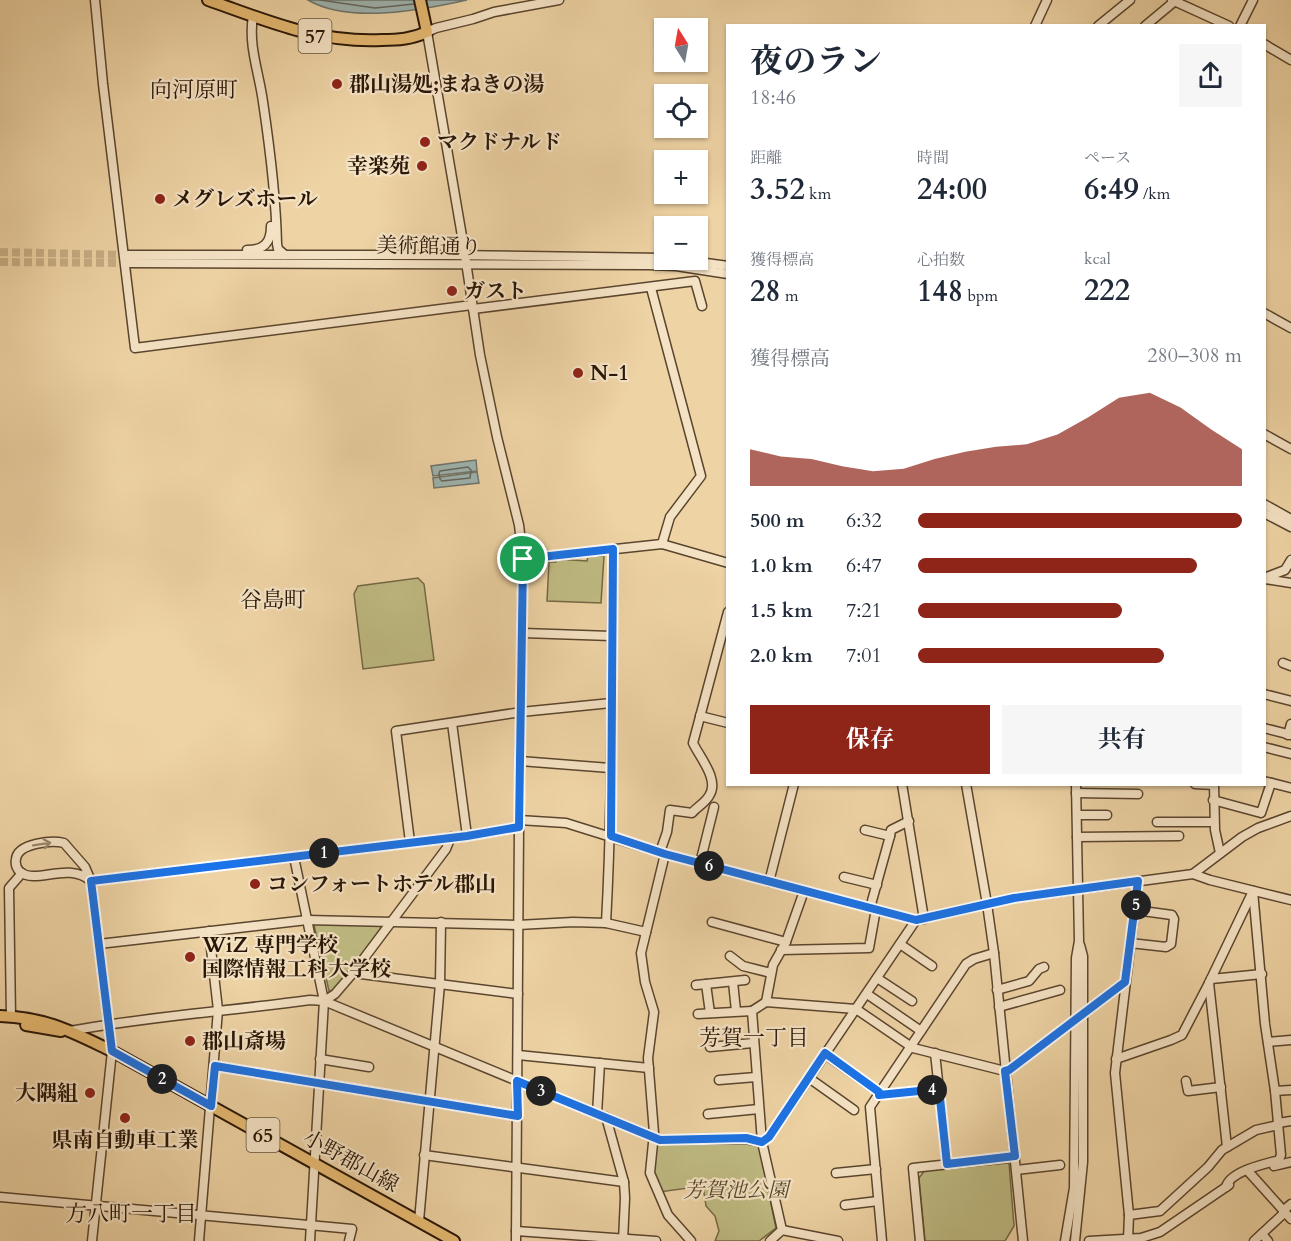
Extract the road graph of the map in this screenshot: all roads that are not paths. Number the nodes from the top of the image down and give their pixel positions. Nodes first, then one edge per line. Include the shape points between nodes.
1 (95, 0) edge
2 (208, 0) edge
3 (420, 0) edge
4 (559, 0) edge
5 (1047, 0) edge
6 (1130, 0) edge
7 (1253, 0) edge
8 (1174, 1) edge
9 (253, 16) junction
10 (1036, 24) edge
11 (1100, 24) edge
12 (1147, 24) edge
13 (1225, 24) edge
14 (1241, 24) edge
15 (426, 30) junction
16 (1266, 45) edge
17 (1291, 60) edge
18 (273, 192) junction
19 (205, 255) junction
20 (286, 256) junction
21 (654, 258) edge
22 (466, 260) junction
23 (708, 263) edge
24 (726, 266) edge
25 (726, 274) edge
26 (651, 288) junction
27 (702, 306) dead end
28 (473, 307) junction
29 (1266, 314) edge
30 (1291, 328) edge
31 (1266, 435) edge
32 (1291, 449) edge
33 (1266, 505) edge
34 (1266, 514) edge
35 (1291, 519) edge
36 (1291, 527) edge
37 (662, 544) junction
38 (613, 549) junction
39 (523, 559) junction
40 (726, 562) edge
41 (1288, 566) edge
42 (1266, 578) edge
43 (1266, 579) edge
44 (1291, 583) edge
45 (726, 619) edge
46 (523, 633) junction
47 (611, 636) junction
48 (1266, 695) edge
49 (1291, 701) edge
50 (611, 703) junction
51 (521, 712) junction
52 (700, 716) junction
53 (726, 722) edge
54 (452, 723) junction
55 (1291, 724) edge
56 (1266, 729) edge
57 (1289, 735) edge
58 (1266, 748) edge
59 (1291, 754) edge
60 (520, 761) junction
61 (610, 768) junction
62 (1268, 782) edge
63 (793, 786) edge
64 (902, 786) edge
65 (966, 786) edge
66 (1214, 786) edge
67 (1291, 788) edge
68 (1076, 789) edge
69 (1138, 794) dead end
70 (1214, 800) junction
71 (714, 807) dead end
72 (1077, 815) junction
73 (1107, 815) dead end
74 (1291, 816) edge
75 (909, 820) junction
76 (1157, 822) dead end
77 (1214, 822) junction
78 (519, 824) junction
79 (865, 830) dead end
80 (467, 836) junction
81 (611, 836) junction
82 (890, 836) junction
83 (1179, 836) dead end
84 (451, 837) junction
85 (1077, 837) junction
86 (410, 842) junction
87 (663, 853) junction
88 (1220, 854) junction
89 (294, 857) junction
90 (700, 863) junction
91 (22, 873) junction
92 (1193, 874) junction
93 (844, 877) dead end
94 (91, 881) junction
95 (1138, 881) junction
96 (768, 882) junction
97 (877, 885) junction
98 (1078, 889) junction
99 (804, 891) junction
100 (1253, 891) junction
101 (1291, 900) edge
102 (987, 903) junction
103 (873, 909) junction
104 (1135, 910) junction
105 (920, 919) junction
106 (307, 920) junction
107 (392, 921) junction
108 (441, 922) junction
109 (712, 922) dead end
110 (606, 923) junction
111 (518, 925) junction
112 (209, 932) junction
113 (646, 932) junction
114 (786, 942) junction
115 (1130, 943) junction
116 (99, 944) junction
117 (900, 944) junction
118 (781, 950) junction
119 (994, 953) junction
120 (730, 956) dead end
121 (932, 966) dead end
122 (1044, 967) dead end
123 (353, 973) junction
124 (771, 973) junction
125 (1262, 974) junction
126 (877, 978) junction
127 (745, 980) dead end
128 (1210, 981) junction
129 (733, 982) junction
130 (1125, 982) junction
131 (440, 984) junction
132 (706, 984) junction
133 (696, 985) dead end
134 (997, 990) junction
135 (1060, 990) dead end
136 (518, 994) junction
137 (867, 994) junction
138 (324, 1001) junction
139 (912, 1001) dead end
140 (766, 1002) junction
141 (999, 1007) junction
142 (856, 1009) junction
143 (218, 1010) junction
144 (736, 1011) junction
145 (752, 1011) junction
146 (710, 1013) junction
147 (698, 1014) dead end
148 (5, 1017) edge
149 (1079, 1017) junction
150 (0, 1023) edge
151 (109, 1024) junction
152 (70, 1031) junction
153 (921, 1031) junction
154 (1291, 1040) edge
155 (1268, 1042) junction
156 (753, 1043) junction
157 (911, 1046) junction
158 (710, 1047) dead end
159 (433, 1048) junction
160 (112, 1051) junction
161 (825, 1053) junction
162 (935, 1053) junction
163 (518, 1055) junction
164 (320, 1059) junction
165 (1116, 1059) junction
166 (600, 1063) junction
167 (215, 1066) junction
168 (369, 1067) dead end
169 (649, 1068) junction
170 (1005, 1071) junction
171 (756, 1077) junction
172 (809, 1078) junction
173 (719, 1080) dead end
174 (517, 1081) junction
175 (1186, 1081) dead end
176 (319, 1084) junction
177 (1221, 1088) junction
178 (939, 1089) junction
179 (1291, 1090) edge
180 (1275, 1091) junction
181 (879, 1093) junction
182 (429, 1102) junction
183 (211, 1106) junction
184 (759, 1110) junction
185 (854, 1110) dead end
186 (708, 1114) dead end
187 (518, 1116) junction
188 (601, 1116) junction
189 (1291, 1121) edge
190 (1278, 1124) junction
191 (654, 1137) junction
192 (762, 1142) junction
193 (1227, 1147) junction
194 (424, 1155) junction
195 (1015, 1156) junction
196 (315, 1164) junction
197 (947, 1164) junction
198 (1060, 1165) dead end
199 (1289, 1165) edge
200 (517, 1168) junction
201 (876, 1169) junction
202 (1016, 1170) junction
203 (1248, 1172) junction
204 (836, 1173) dead end
205 (624, 1182) junction
206 (0, 1197) edge
207 (878, 1201) junction
208 (1291, 1203) edge
209 (96, 1204) junction
210 (845, 1204) dead end
211 (1284, 1211) junction
212 (202, 1215) junction
213 (1129, 1215) junction
214 (1291, 1219) edge
215 (419, 1221) junction
216 (311, 1225) junction
217 (782, 1230) junction
218 (1165, 1230) junction
219 (516, 1236) edge
220 (1265, 1238) edge
221 (623, 1239) edge
222 (773, 1240) edge
223 (1128, 1240) edge
224 (93, 1241) edge
225 (200, 1241) edge
226 (310, 1241) edge
227 (349, 1241) edge
228 (454, 1241) edge
229 (656, 1241) edge
230 (691, 1241) edge
231 (838, 1241) edge
232 (882, 1241) edge
233 (920, 1241) edge
234 (1023, 1241) edge
235 (1065, 1241) edge
236 (1076, 1241) edge
237 (1089, 1241) edge
238 (1096, 1241) edge
239 (1166, 1241) edge
240 (1254, 1241) edge

1 - 28 street via 135,348
2 - 9 main road, 57
3 - 15 main road
4 - 15 street
5 - 10 street
6 - 11 street
7 - 14 street
8 - 12 street
8 - 13 street
9 - 15 main road, 57 via 293,30 360,41 408,39
9 - 18 street via 252,47
15 - 22 street
16 - 17 street
18 - 19 street via 271,235 265,246
18 - 20 street via 277,246
19 - 20 street, 美術館通り
19 - 22 street, 美術館通り via 128,259
20 - 22 street, 美術館通り
21 - 22 street, 美術館通り
22 - 25 street, 美術館通り via 676,266
22 - 28 street
23 - 24 street
26 - 27 street via 695,281
26 - 28 street
26 - 37 street via 701,476 670,517
28 - 39 street via 486,389 519,525
29 - 30 street
31 - 32 street
33 - 35 street
34 - 36 street
37 - 38 street
37 - 40 street
38 - 39 street
38 - 47 street
39 - 46 street
41 - 42 street
43 - 44 street
45 - 52 street
46 - 47 street
46 - 51 street
47 - 50 street
48 - 49 street
50 - 51 street
50 - 61 street
51 - 54 street
51 - 60 street
52 - 53 street
52 - 87 street via 693,743 711,775 711,794 692,813 670,810
54 - 80 street
54 - 86 street via 396,730
55 - 57 street
56 - 57 street
58 - 59 street
60 - 61 street
60 - 78 street
61 - 81 street
62 - 67 street
62 - 70 street via 1261,813
63 - 96 street
64 - 75 street
65 - 102 street
66 - 70 street
68 - 69 street
68 - 72 street
70 - 77 street
71 - 90 street
72 - 73 street
72 - 85 street
74 - 88 street via 1258,828
75 - 82 street via 891,830
75 - 105 street
76 - 77 street
77 - 88 street
78 - 80 street
78 - 81 street via 566,823
78 - 111 street
79 - 82 street
80 - 84 street
81 - 87 street
81 - 110 street
82 - 97 street
83 - 85 street
84 - 86 street
84 - 107 street
85 - 98 street
86 - 89 street
87 - 90 street
87 - 113 street
88 - 92 street
89 - 94 street
89 - 106 street
90 - 96 street
91 - 94 street via 31,876 74,872
91 -> 94 street via 15,862 22,849 61,842 77,856
91 - 148 street via 9,888
92 - 95 street
92 - 100 street
93 - 97 street
94 - 116 street
95 - 98 street
95 - 104 street
96 - 99 street
97 - 103 street
98 - 102 street
98 - 149 street
99 - 103 street
99 - 114 street
100 - 101 street
100 - 125 street
100 - 128 street
102 - 105 street
102 - 119 street
103 - 105 street
103 - 118 street via 869,948
104 - 115 street
104 - 115 street via 1172,915 1171,944 1166,948
105 - 117 street
106 - 107 street
106 - 112 street
106 - 138 street
107 - 108 street
107 - 123 street
108 - 111 street
108 - 131 street
109 - 114 street
110 - 111 street
110 - 113 street
111 - 136 street
112 - 116 street
112 - 143 street
113 - 169 street via 641,953 654,1012
114 - 118 street
115 - 130 street
116 - 151 street
117 - 121 street
117 - 126 street
118 - 124 street
119 - 134 street
119 - 153 street via 966,964
120 - 124 street via 743,966
122 - 134 street via 1029,981
123 - 131 street
123 - 138 street
124 - 140 street
125 - 128 street
125 - 155 street
126 - 137 street
126 - 139 street
127 - 129 street
128 - 165 street via 1182,1035
128 - 177 street
129 - 132 street
129 - 144 street
130 - 149 street
130 - 165 street
131 - 136 street
131 - 159 street
132 - 133 street
132 - 146 street
134 - 141 street
135 - 141 street
136 - 163 street
137 - 142 street
137 - 153 street
138 - 143 street
138 - 159 street
138 - 164 street
140 - 142 street
140 - 145 street
141 - 170 street
142 - 157 street
142 - 161 street
143 - 151 street
143 - 167 street
144 - 145 street
144 - 146 street
145 - 156 street
146 - 147 street
148 - 152 main road, 小野郡山線 / 65 via 44,1021
149 - 170 street
149 - 235 street via 1074,1188
149 - 236 street via 1083,1162
150 - 152 main road, 小野郡山線 / 65
151 - 152 street
151 - 160 street
152 - 160 main road, 小野郡山線 / 65
153 - 157 street
154 - 155 street
155 - 180 street
156 - 158 street
156 - 171 street
157 - 162 street
157 - 181 street
159 - 174 street
159 - 182 street
160 - 183 main road, 小野郡山線 / 65
160 - 209 street
161 - 172 street
161 - 181 street
162 - 170 street
162 - 178 street
163 - 166 street
163 - 174 street
164 - 168 street
164 - 176 street
165 - 213 street via 1117,1114
166 - 169 street
166 - 188 street
167 - 176 street
167 - 183 street
169 - 191 street
170 - 195 street
171 - 173 street
171 - 184 street
172 - 185 street
172 - 192 street
174 - 187 street
174 - 188 street
175 - 177 street via 1188,1091
176 - 182 street
176 - 196 street
177 - 193 street
178 - 181 street
178 - 197 street
179 - 180 street
180 - 190 street
181 - 201 street via 870,1107
182 - 187 street
182 - 194 street
183 - 196 main road, 小野郡山線 / 65
183 - 212 street
184 - 186 street
184 - 192 street
187 - 200 street
188 - 191 street
188 - 205 street
189 - 190 street
190 - 193 street via 1256,1130
190 - 203 street via 1280,1159
191 - 192 street via 746,1138
191 - 230 street via 651,1179 668,1215
192 - 217 street
193 - 213 street via 1160,1211
194 - 200 street
194 - 215 street
195 - 197 street
195 - 202 street
196 - 215 main road, 小野郡山線 / 65
196 - 216 street
197 - 233 street via 913,1168
198 - 202 street
199 - 203 street
200 - 205 street
200 - 219 street
201 - 204 street
201 - 207 street
202 - 234 street
203 - 211 street
203 - 218 street via 1231,1179 1226,1187
205 - 221 street
206 - 209 street
207 - 210 street
207 - 232 street
208 - 211 street
209 - 212 street
209 - 224 street
211 - 214 street
211 - 220 street
212 - 216 street
212 - 225 street
213 - 223 street
215 - 228 main road, 小野郡山線 / 65
216 - 226 street
216 - 227 street via 352,1229
217 - 222 street
217 - 231 street
218 - 223 street
218 - 239 street
219 - 221 street
220 - 240 street
221 - 229 street
223 - 238 street
237 - 238 street

